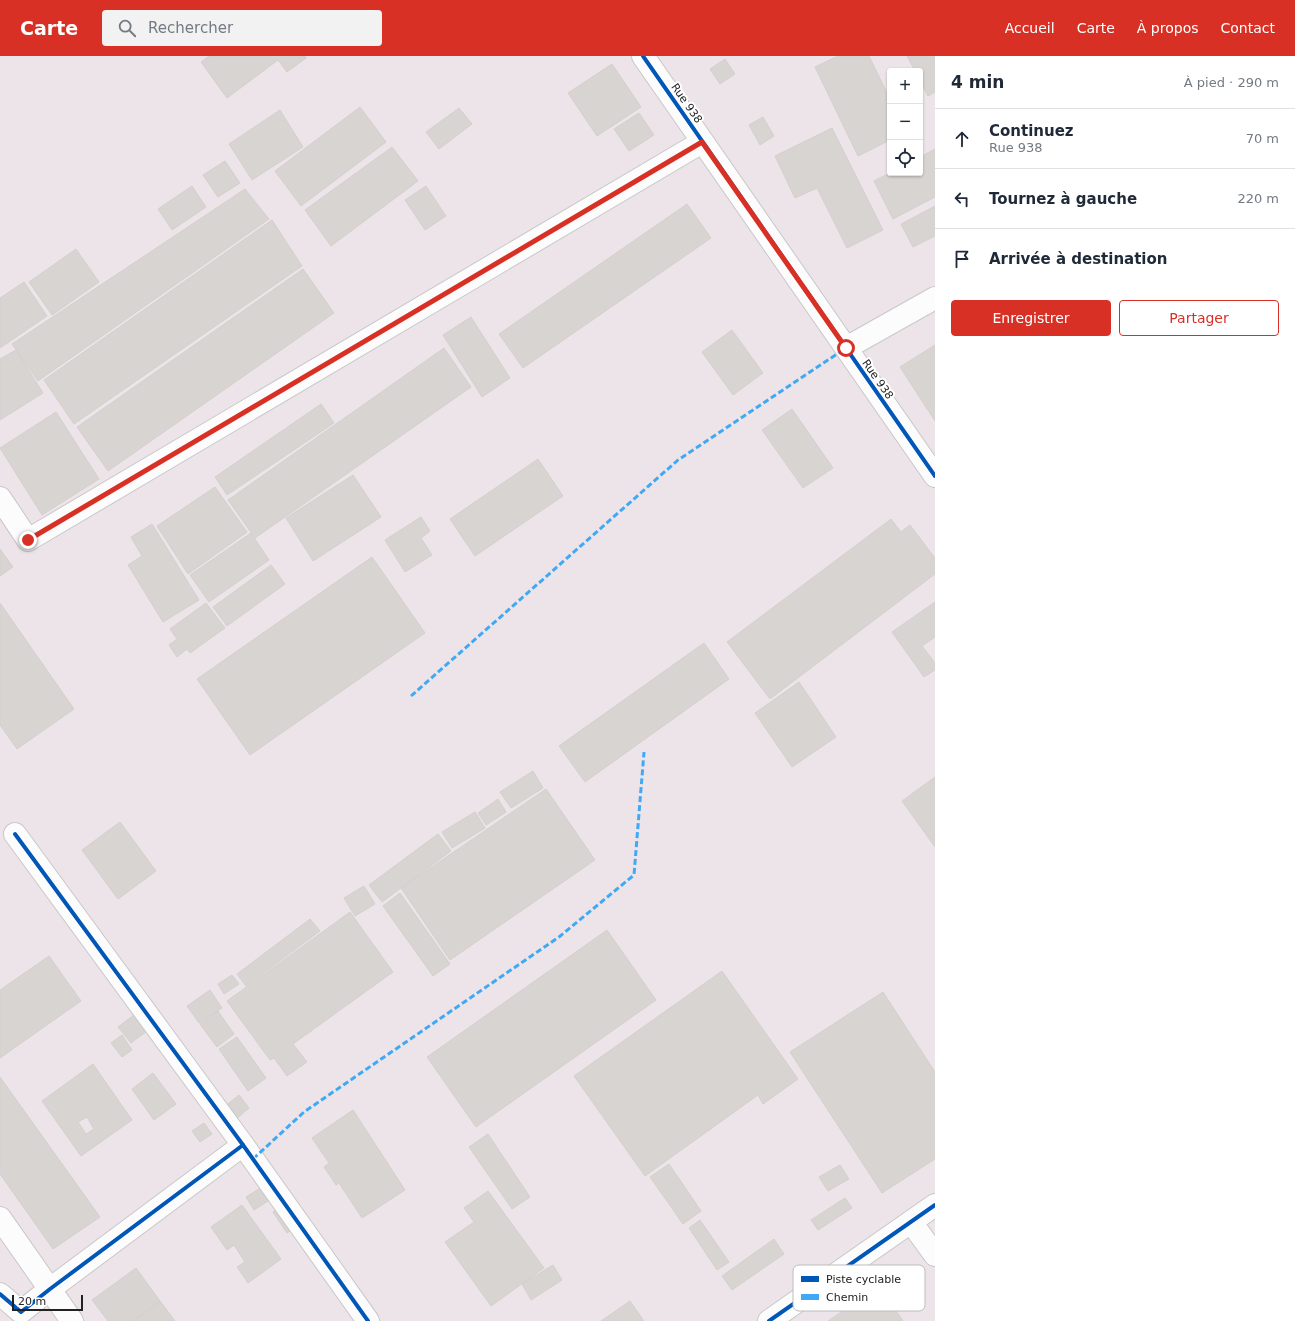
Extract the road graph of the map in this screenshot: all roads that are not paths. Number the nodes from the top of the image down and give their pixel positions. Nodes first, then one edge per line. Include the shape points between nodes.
1 (643, 56) edge
2 (702, 142) junction
3 (935, 298) edge
4 (846, 348) junction
5 (935, 476) edge
6 (0, 498) edge
7 (15, 834) dead end
8 (243, 1145) junction
9 (935, 1205) edge
10 (0, 1218) edge
11 (911, 1222) junction
12 (935, 1255) edge
13 (849, 1265) edge
14 (50, 1289) junction
15 (0, 1294) edge
16 (793, 1304) edge
17 (72, 1321) edge
18 (368, 1321) edge
19 (769, 1321) edge

1 - 2 street, Rue 938
2 - 4 street, Rue 938
2 - 6 street via 28,540
3 - 4 street
4 - 5 street, Rue 938
7 - 8 street
8 - 14 street
8 - 18 street
9 - 11 street
10 - 14 street
11 - 12 street
11 - 13 street
14 - 15 street via 21,1312
14 - 17 street
16 - 19 street

